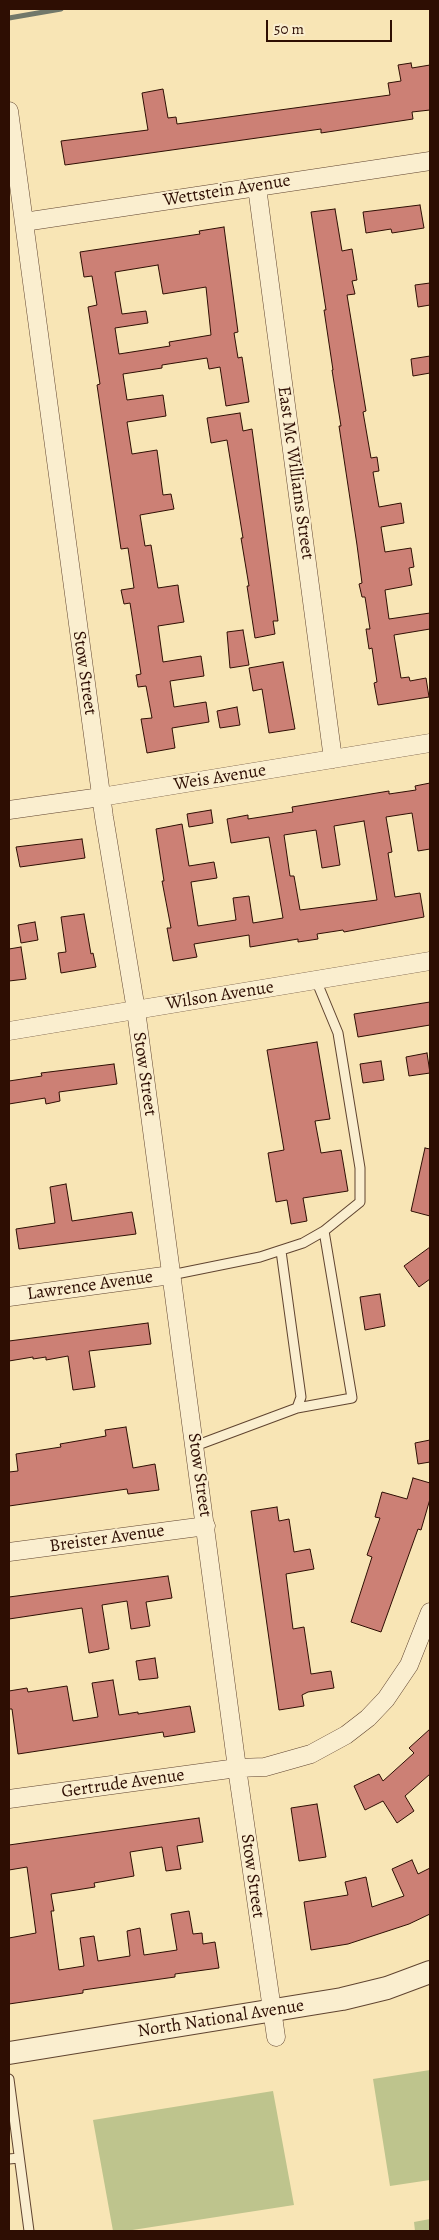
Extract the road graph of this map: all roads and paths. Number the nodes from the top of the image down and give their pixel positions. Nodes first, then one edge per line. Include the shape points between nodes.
1 (9, 111) edge
2 (430, 161) edge
3 (256, 187) junction
4 (24, 222) junction
5 (430, 743) edge
6 (333, 759) junction
7 (101, 798) junction
8 (9, 810) edge
9 (430, 961) edge
10 (316, 980) junction
11 (136, 1010) junction
12 (9, 1031) edge
13 (324, 1231) junction
14 (280, 1251) junction
15 (172, 1275) junction
16 (9, 1297) edge
17 (297, 1408) junction
18 (195, 1446) junction
19 (206, 1526) junction
20 (9, 1552) edge
21 (430, 1612) edge
22 (237, 1768) junction
23 (9, 1799) edge
24 (430, 1972) edge
25 (272, 2010) junction
26 (276, 2037) dead end
27 (9, 2053) edge
28 (9, 2079) edge
29 (19, 2158) junction
30 (9, 2159) edge
31 (29, 2231) edge

1 - 4 street, Stow Street
2 - 3 street, Wettstein Avenue
3 - 4 street, Wettstein Avenue
3 - 6 street, East Mc Williams Street
4 - 7 street, Stow Street
5 - 6 street, Weis Avenue
6 - 7 street, Weis Avenue
7 - 8 street, Weis Avenue
7 - 11 street, Stow Street
9 - 10 street, Wilson Avenue
10 - 11 street, Wilson Avenue
10 - 13 lane via 338,1033 360,1168 360,1202
11 - 12 street, Wilson Avenue
11 - 15 street, Stow Street
13 - 14 lane
13 - 17 lane via 352,1398
14 - 15 lane
14 - 17 lane via 301,1398
15 - 16 street, Lawrence Avenue
15 - 18 street, Stow Street
17 - 18 lane
18 - 19 street, Stow Street
19 - 20 street, Breister Avenue
19 - 22 street, Stow Street
21 - 22 street, Gertrude Avenue via 402,1677 382,1704 357,1727 304,1757 272,1766
22 - 23 street, Gertrude Avenue
22 - 25 street, Stow Street
24 - 25 street, North National Avenue via 362,1995
25 - 26 street, Stow Street
25 - 27 street, North National Avenue
28 - 29 lane
29 - 30 lane
29 - 31 lane

